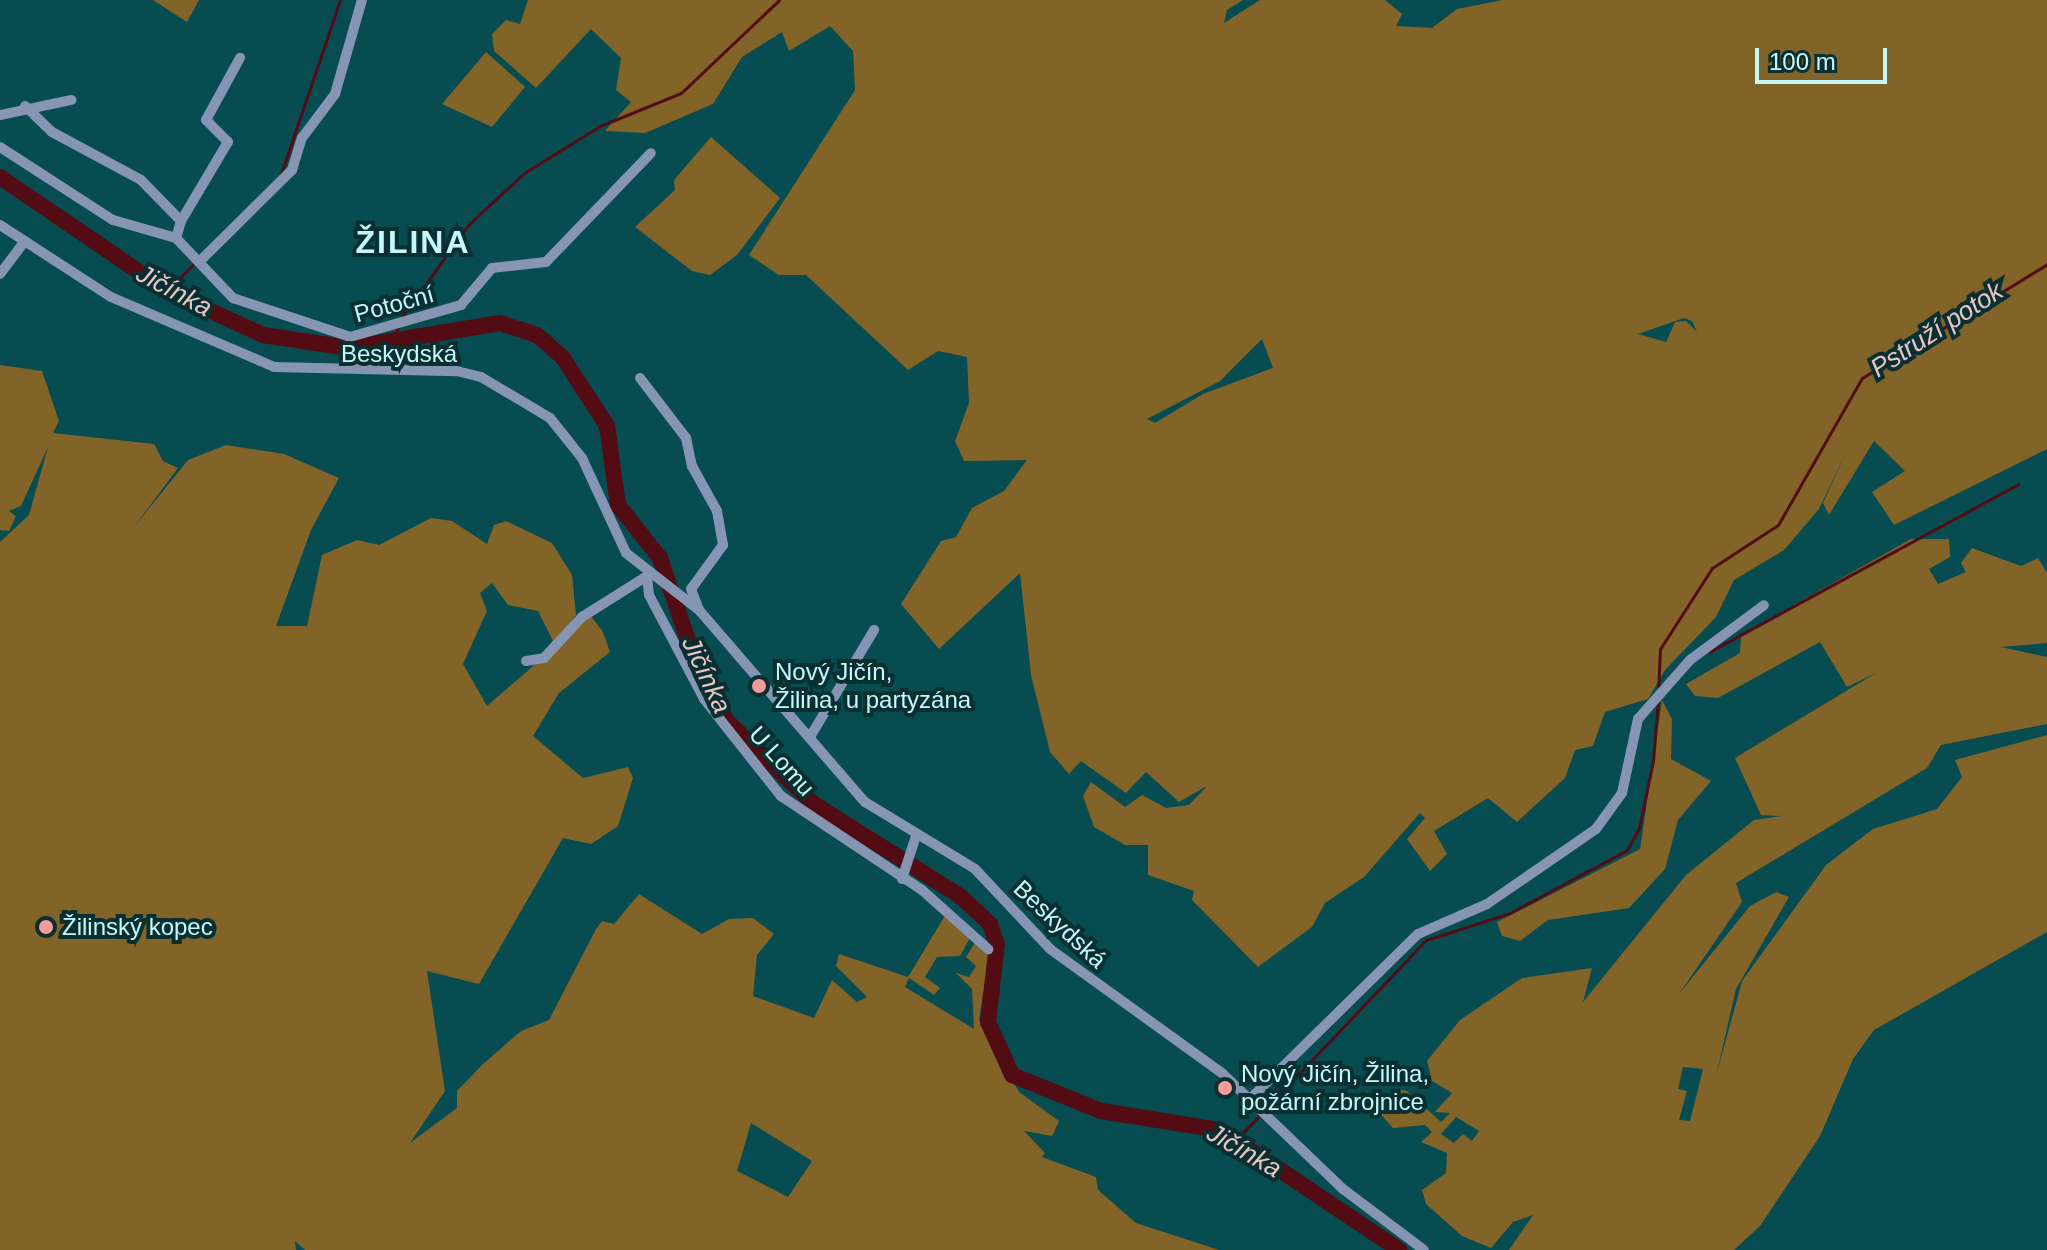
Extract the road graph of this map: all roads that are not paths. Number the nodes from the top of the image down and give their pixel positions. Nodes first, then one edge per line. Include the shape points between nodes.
1 (362, 0) edge
2 (240, 58) dead end
3 (71, 100) dead end
4 (25, 106) junction
5 (0, 115) edge
6 (0, 147) edge
7 (651, 153) dead end
8 (181, 221) junction
9 (0, 225) edge
10 (176, 238) junction
11 (25, 241) junction
12 (199, 262) junction
13 (0, 274) edge
14 (640, 378) dead end
15 (651, 579) junction
16 (1764, 605) dead end
17 (696, 608) junction
18 (874, 630) dead end
19 (526, 661) dead end
20 (810, 737) junction
21 (916, 836) junction
22 (902, 879) junction
23 (988, 949) dead end
24 (1254, 1100) junction
25 (1424, 1250) edge

1 - 12 street via 335,94 302,138 292,170
2 - 8 street via 206,120 228,142
3 - 4 street
4 - 5 street
4 - 8 street via 52,132 122,166
6 - 10 street via 113,220
7 - 12 street, Potoční via 546,262 492,268 461,305 377,334 350,337 233,298
8 - 10 street
9 - 11 street, Beskydská
10 - 12 street, Potoční
11 - 13 street
11 - 15 street, Beskydská via 111,297 274,367 316,373 435,369 481,377 512,393 568,440 611,527
14 - 17 street via 686,438 692,466 717,511 723,545 691,589
15 - 17 street, Beskydská
15 - 19 street via 582,617 544,658
15 - 22 street, U Lomu via 649,595 704,699 781,796
16 - 24 street via 1690,660 1638,719 1622,793 1596,829 1487,904 1418,934
17 - 20 street, Beskydská
18 - 20 street
20 - 21 street, Beskydská via 865,802
21 - 22 street
21 - 24 street, Beskydská via 975,869 1050,949
22 - 23 street, U Lomu
24 - 25 street, Beskydská via 1343,1189

